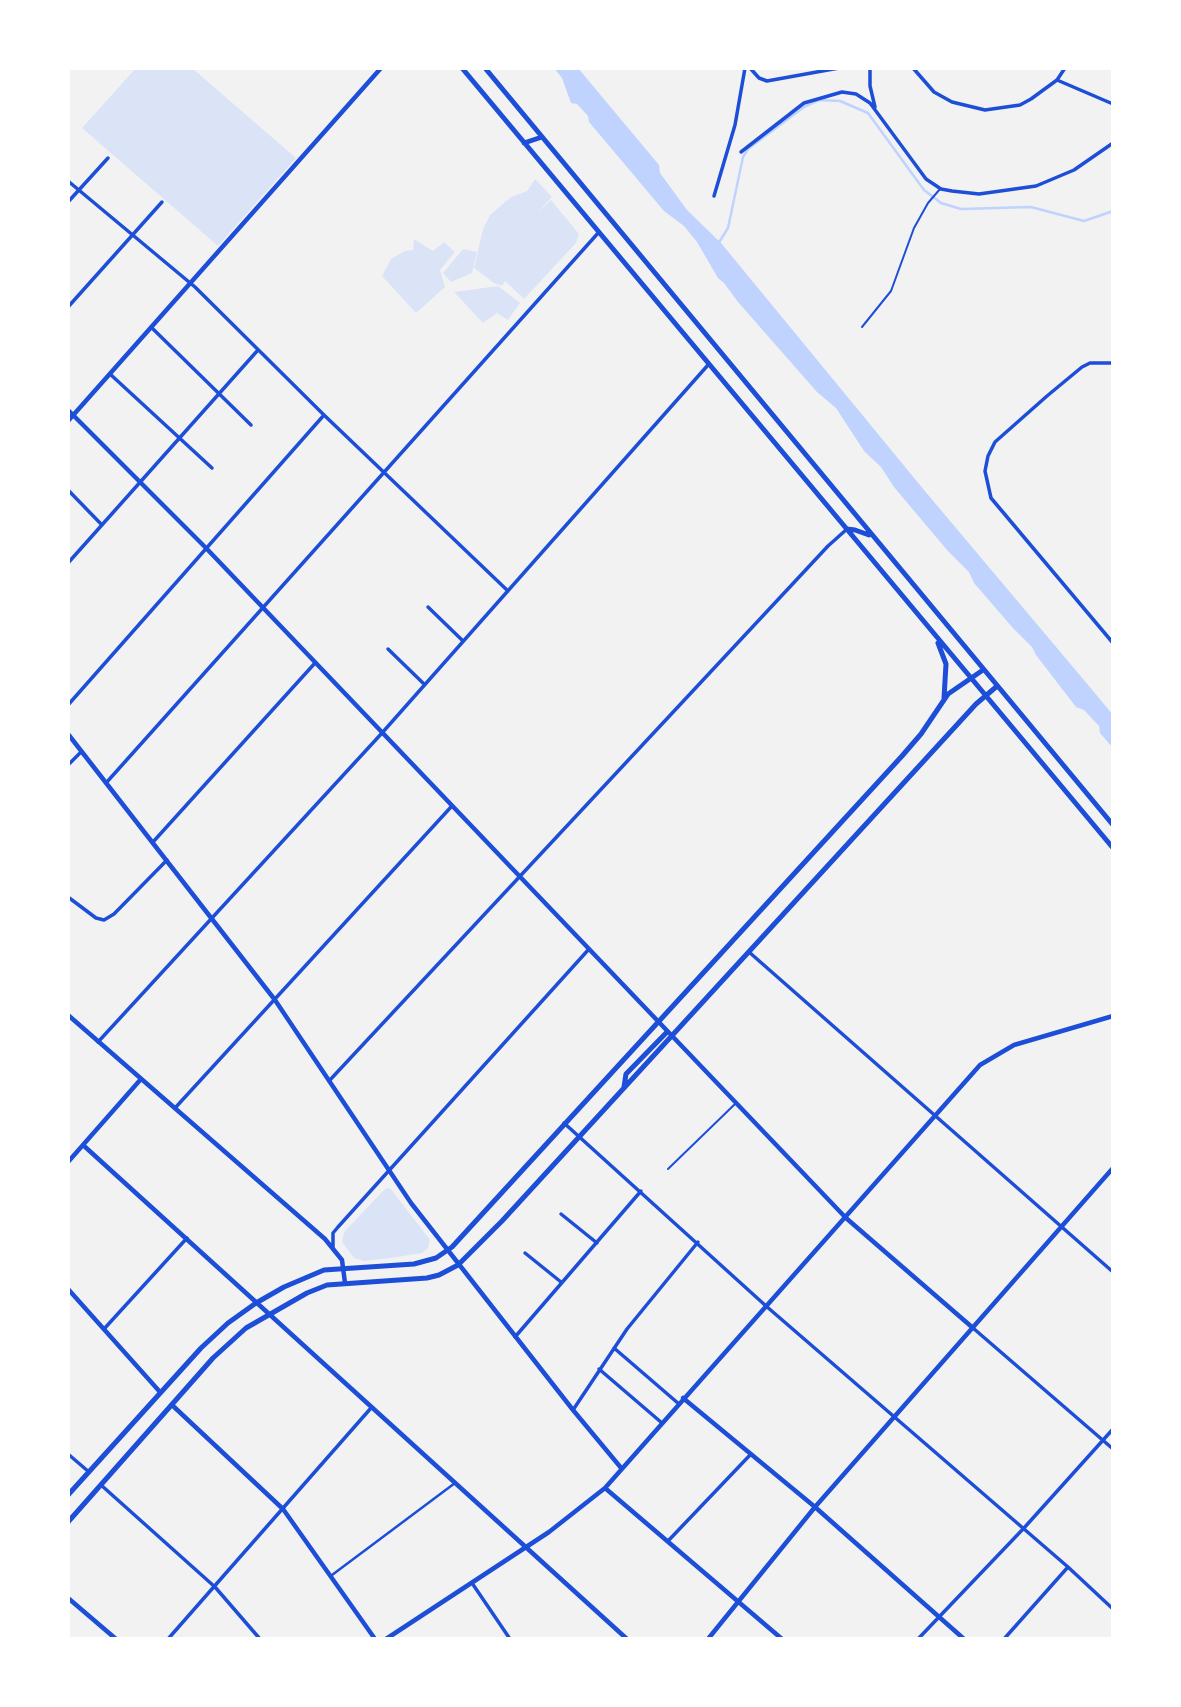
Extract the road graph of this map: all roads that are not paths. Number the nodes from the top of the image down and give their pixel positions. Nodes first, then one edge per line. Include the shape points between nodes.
1 (381, 68) edge
2 (462, 68) edge
3 (485, 68) edge
4 (748, 68) edge
5 (839, 68) edge
6 (870, 68) edge
7 (913, 68) edge
8 (1065, 68) edge
9 (1057, 80) junction
10 (1113, 104) edge
11 (876, 110) junction
12 (542, 137) junction
13 (524, 143) junction
14 (1113, 143) edge
15 (741, 152) dead end
16 (108, 158) dead end
17 (68, 181) edge
18 (941, 189) junction
19 (79, 191) junction
20 (714, 196) dead end
21 (68, 202) edge
22 (162, 202) dead end
23 (598, 232) junction
24 (133, 235) junction
25 (192, 284) junction
26 (68, 307) edge
27 (862, 327) dead end
28 (152, 328) junction
29 (258, 349) junction
30 (1113, 363) edge
31 (708, 365) junction
32 (110, 374) junction
33 (219, 393) junction
34 (68, 410) edge
35 (74, 415) junction
36 (324, 415) junction
37 (68, 421) edge
38 (250, 425) dead end
39 (180, 437) junction
40 (212, 468) dead end
41 (383, 472) junction
42 (141, 482) junction
43 (68, 490) edge
44 (102, 525) junction
45 (847, 529) junction
46 (872, 536) junction
47 (206, 548) junction
48 (68, 563) edge
49 (508, 591) junction
50 (428, 607) dead end
51 (263, 608) junction
52 (934, 633) junction
53 (463, 641) junction
54 (1113, 643) edge
55 (388, 649) dead end
56 (315, 663) junction
57 (983, 670) junction
58 (970, 677) junction
59 (424, 685) junction
60 (996, 687) junction
61 (986, 696) junction
62 (944, 699) junction
63 (68, 705) edge
64 (382, 733) junction
65 (68, 734) edge
66 (81, 752) junction
67 (68, 765) edge
68 (106, 783) junction
69 (451, 807) junction
70 (1113, 825) edge
71 (153, 842) junction
72 (1113, 848) edge
73 (167, 860) junction
74 (519, 878) junction
75 (68, 897) edge
76 (213, 918) junction
77 (589, 948) junction
78 (749, 953) junction
79 (275, 1000) junction
80 (68, 1016) edge
81 (1113, 1016) edge
82 (658, 1022) junction
83 (669, 1034) junction
84 (1113, 1036) edge
85 (98, 1042) junction
86 (1113, 1054) edge
87 (141, 1079) junction
88 (329, 1081) junction
89 (735, 1103) junction
90 (175, 1108) junction
91 (935, 1117) junction
92 (564, 1124) junction
93 (579, 1136) junction
94 (83, 1145) junction
95 (68, 1162) edge
96 (1113, 1168) edge
97 (668, 1169) dead end
98 (387, 1171) junction
99 (641, 1191) junction
100 (561, 1214) dead end
101 (846, 1218) junction
102 (1060, 1228) junction
103 (333, 1233) junction
104 (320, 1234) junction
105 (187, 1238) junction
106 (698, 1242) junction
107 (597, 1243) junction
108 (333, 1248) junction
109 (447, 1251) junction
110 (525, 1252) dead end
111 (457, 1265) junction
112 (344, 1267) junction
113 (1113, 1272) edge
114 (345, 1283) junction
115 (562, 1283) junction
116 (68, 1289) edge
117 (256, 1303) junction
118 (766, 1306) junction
119 (269, 1314) junction
120 (973, 1328) junction
121 (104, 1329) junction
122 (515, 1337) junction
123 (613, 1348) junction
124 (599, 1370) junction
125 (160, 1392) junction
126 (684, 1398) junction
127 (679, 1404) junction
128 (172, 1405) junction
129 (371, 1408) junction
130 (573, 1410) junction
131 (895, 1416) junction
132 (662, 1423) junction
133 (1113, 1429) edge
134 (1103, 1440) junction
135 (1113, 1448) edge
136 (68, 1454) edge
137 (751, 1454) junction
138 (622, 1469) junction
139 (89, 1472) junction
140 (455, 1483) junction
141 (102, 1485) junction
142 (605, 1488) junction
143 (68, 1495) edge
144 (815, 1507) junction
145 (283, 1509) junction
146 (68, 1522) edge
147 (1024, 1528) junction
148 (667, 1541) junction
149 (525, 1548) junction
150 (1068, 1567) junction
151 (331, 1575) junction
152 (472, 1583) junction
153 (215, 1587) junction
154 (68, 1598) edge
155 (739, 1600) junction
156 (1113, 1609) edge
157 (940, 1617) junction
158 (116, 1639) edge
159 (168, 1639) edge
160 (260, 1639) edge
161 (375, 1639) edge
162 (386, 1639) edge
163 (510, 1639) edge
164 (627, 1639) edge
165 (708, 1639) edge
166 (782, 1639) edge
167 (918, 1639) edge
168 (964, 1639) edge
169 (1004, 1639) edge

1 - 25 street
2 - 13 main road
3 - 12 main road
4 - 5 street via 767,81
4 - 20 street
6 - 11 street
7 - 9 street via 934,92 985,110 1020,105
8 - 9 street
9 - 10 street
11 - 15 street via 856,94 818,97 788,114
11 - 18 street via 915,166
12 - 13 main road
12 - 46 main road
13 - 23 main road
14 - 18 street via 1074,170 1036,186 979,194
16 - 19 street
17 - 19 street
18 - 27 lane via 914,228 891,291
19 - 21 street
19 - 24 street
22 - 24 street
23 - 31 main road
23 - 41 street
24 - 25 street
24 - 26 street
25 - 28 street
25 - 29 street
28 - 32 street
28 - 33 street
29 - 33 street
29 - 36 street
30 - 54 street via 1082,367 1047,396 995,442 985,471 991,498
31 - 45 main road
31 - 49 street
32 - 35 street
32 - 39 street
33 - 38 street
33 - 39 street
34 - 35 street
35 - 37 street
35 - 42 street
36 - 41 street
36 - 47 street
39 - 40 street
39 - 42 street
41 - 49 street
41 - 51 street
42 - 44 street
42 - 47 street
43 - 44 street
44 - 48 street
45 - 46 main road
45 - 52 main road
45 - 74 street
46 - 57 main road
47 - 51 street
47 - 63 street
49 - 53 street
50 - 53 street
51 - 56 street
51 - 68 street
52 - 58 main road
52 - 62 main road via 946,664
53 - 59 street
55 - 59 street
56 - 64 street
56 - 71 street
57 - 58 main road
57 - 60 main road
58 - 61 main road
58 - 62 main road
59 - 64 street
60 - 61 main road
60 - 70 main road
61 - 72 main road
61 - 78 main road
62 - 82 main road via 902,756
64 - 69 street
64 - 76 street
65 - 66 street
66 - 67 street
66 - 68 street
68 - 71 street
69 - 74 street
69 - 79 street
71 - 73 street
73 - 75 street via 104,920
73 - 76 street
74 - 77 street
74 - 88 street
76 - 79 street
76 - 85 street
77 - 82 street
77 - 98 street
78 - 83 main road
78 - 91 street
79 - 88 street
79 - 90 street
80 - 85 street
81 - 91 street via 1014,1045 990,1057
82 - 83 street
82 - 92 main road
83 - 89 street
83 - 93 main road
84 - 86 street
85 - 87 street
87 - 90 street
87 - 94 street
88 - 98 street
89 - 97 lane
89 - 101 street
90 - 104 street
91 - 101 street
91 - 102 street
92 - 93 street
92 - 109 main road
93 - 99 street
93 - 111 main road
94 - 95 street
94 - 105 street
96 - 102 street
98 - 103 street
98 - 109 street
99 - 106 street
99 - 107 street
100 - 107 street
101 - 118 street
101 - 120 street
102 - 113 street
102 - 120 street
103 - 104 street
103 - 108 street
104 - 108 street
105 - 117 street
105 - 121 street
106 - 118 street
106 - 123 street
107 - 115 street
108 - 112 street
109 - 111 street
109 - 112 main road via 415,1264
110 - 115 street
111 - 114 main road via 427,1278
111 - 122 street
112 - 114 street
112 - 117 main road via 314,1273
114 - 119 main road via 317,1288
115 - 122 street
116 - 121 street
117 - 119 street
117 - 125 main road via 208,1341
118 - 126 street
118 - 131 street
119 - 128 main road via 225,1345
119 - 129 street
120 - 131 street
120 - 134 street
121 - 125 street
122 - 130 street
123 - 124 street
123 - 127 street
124 - 130 street
124 - 132 street
125 - 139 main road
126 - 127 street
126 - 137 street
127 - 132 street
128 - 141 main road
128 - 145 street
129 - 140 street
129 - 145 street
130 - 138 street
131 - 144 street
131 - 147 street
132 - 138 street
133 - 134 street
134 - 135 street
134 - 147 street
136 - 139 street
137 - 144 street
137 - 148 street
138 - 142 street
139 - 143 main road
140 - 149 street
140 - 151 street
141 - 146 main road
141 - 153 street
142 - 148 street
142 - 149 street
144 - 155 street
144 - 157 street
145 - 151 street
145 - 153 street
147 - 150 street
147 - 157 street
148 - 155 street
149 - 152 street
149 - 164 street
150 - 156 street
150 - 169 street
151 - 161 street
152 - 162 street
152 - 163 street
153 - 159 street
153 - 160 street
154 - 158 street
155 - 165 street
155 - 166 street
157 - 167 street
157 - 168 street

